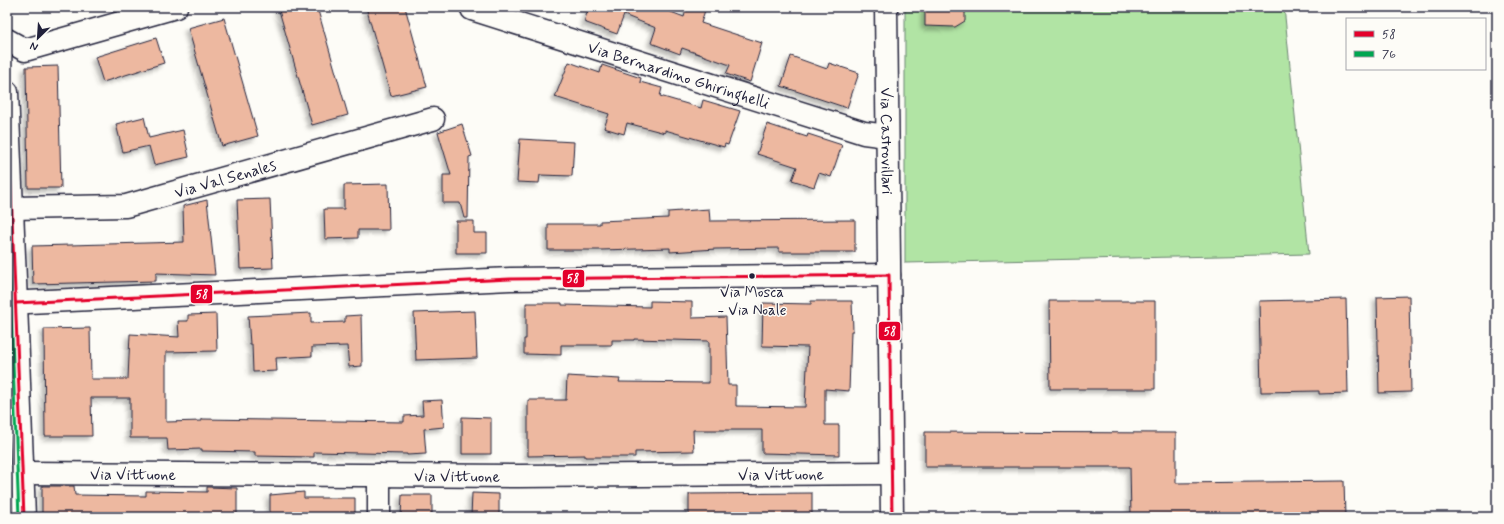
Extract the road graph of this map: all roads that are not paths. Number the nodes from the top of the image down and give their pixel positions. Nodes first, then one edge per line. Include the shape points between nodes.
1 (176, 7) edge
2 (886, 7) edge
3 (472, 8) edge
4 (7, 40) edge
5 (7, 92) edge
6 (434, 119) dead end
7 (887, 136) junction
8 (12, 208) junction
9 (889, 275) junction
10 (12, 303) edge
11 (22, 473) junction
12 (891, 473) junction
13 (380, 475) junction
14 (24, 517) edge
15 (379, 517) edge
16 (892, 517) edge

1 - 4 street via 25,50
2 - 7 street, Via Castrovillari
3 - 7 street, Via Bernardino Ghiringhelli via 864,133
5 - 8 street
6 - 8 street, Via Val Senales via 126,206
7 - 9 street, Via Castrovillari
8 - 10 street
9 - 10 street via 510,279
9 - 12 street, Via Castrovillari
10 - 11 street
11 - 13 street, Via Vittuone
11 - 14 street
12 - 13 street, Via Vittuone
12 - 16 street, Via Castrovillari
13 - 15 street

